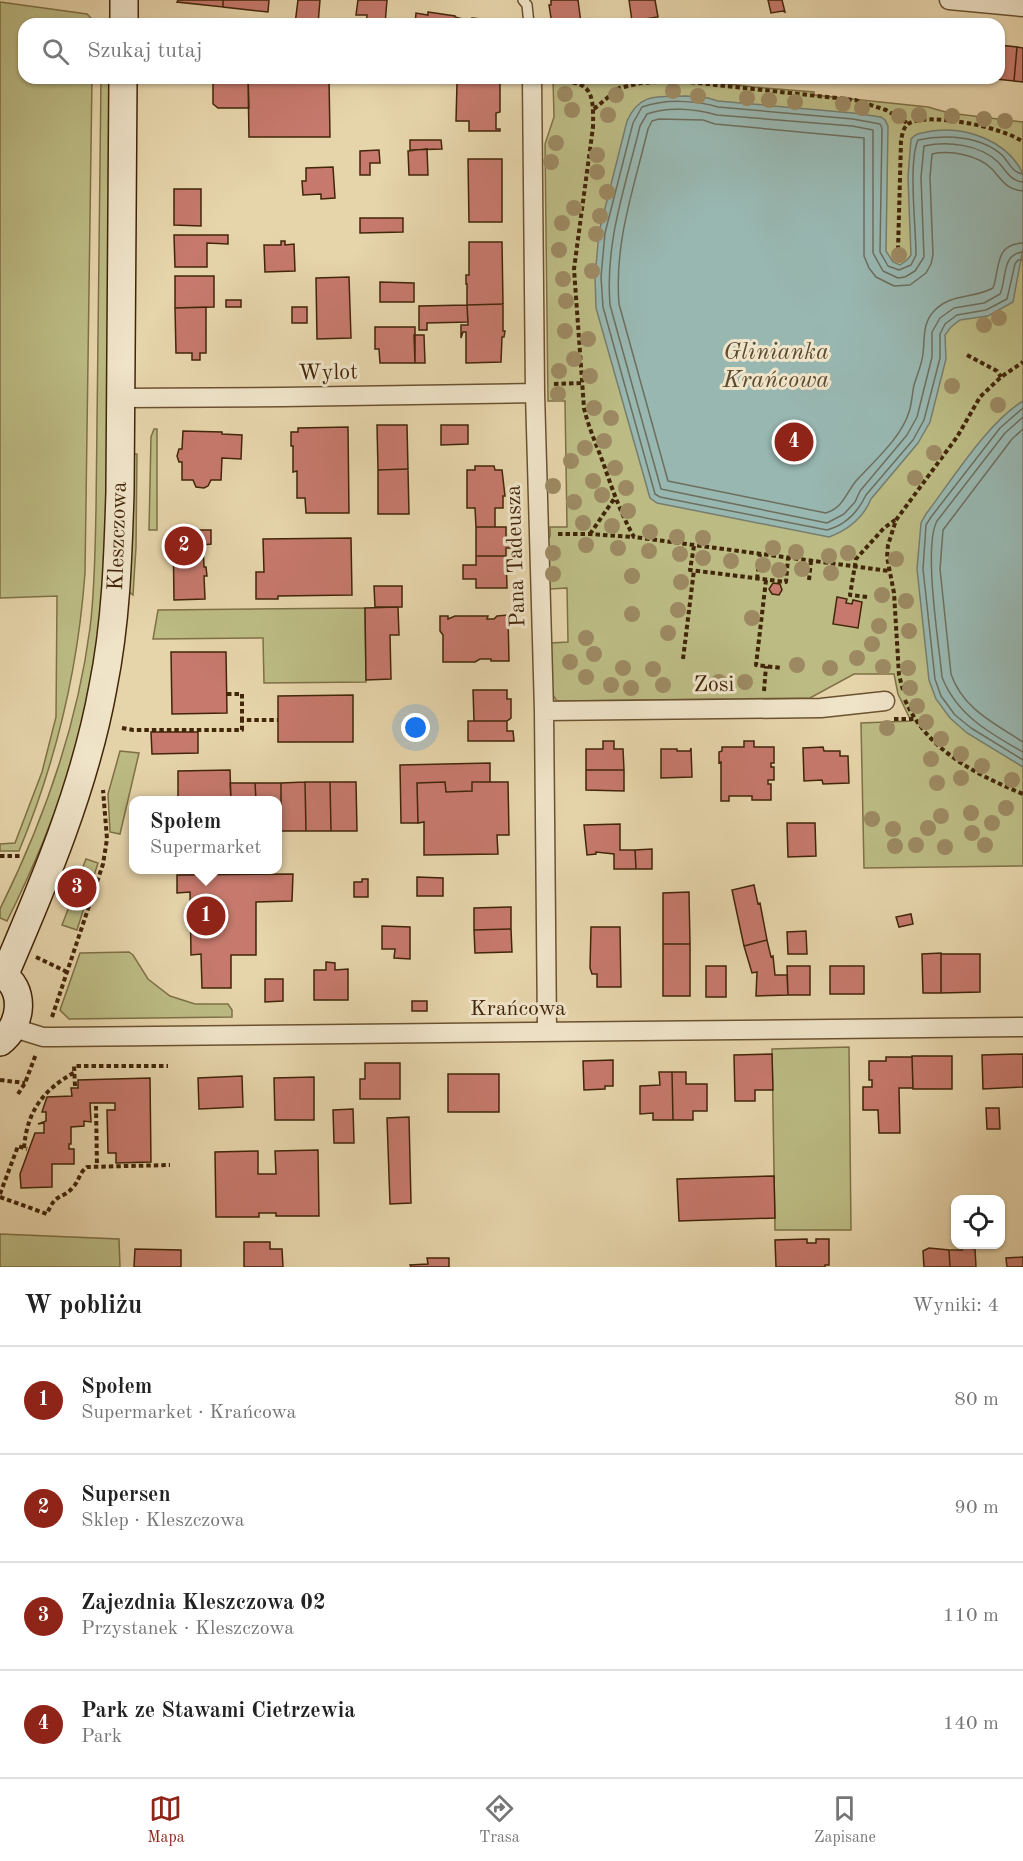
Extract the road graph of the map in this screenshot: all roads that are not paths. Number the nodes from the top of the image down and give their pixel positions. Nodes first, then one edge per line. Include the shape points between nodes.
1 (124, 0) edge
2 (523, 0) edge
3 (949, 0) edge
4 (1023, 7) edge
5 (124, 18) edge
6 (528, 18) edge
7 (123, 84) edge
8 (532, 84) edge
9 (535, 389) junction
10 (121, 398) junction
11 (885, 701) dead end
12 (544, 711) junction
13 (2, 974) edge
14 (1023, 1027) edge
15 (547, 1032) junction
16 (7, 1035) edge

1 - 5 main road
2 - 6 lane
3 - 4 street
7 - 10 main road, Kleszczowa
8 - 9 street, Pana Tadeusza
9 - 10 street, Wylot via 349,397
9 - 12 street, Pana Tadeusza
10 - 13 main road, Kleszczowa via 116,601 104,686 67,818
11 - 12 street, Zosi via 821,708
12 - 15 street, Pana Tadeusza
13 - 16 main road via 15,990 19,1009
14 - 15 street, Krańcowa
15 - 16 street, Krańcowa

